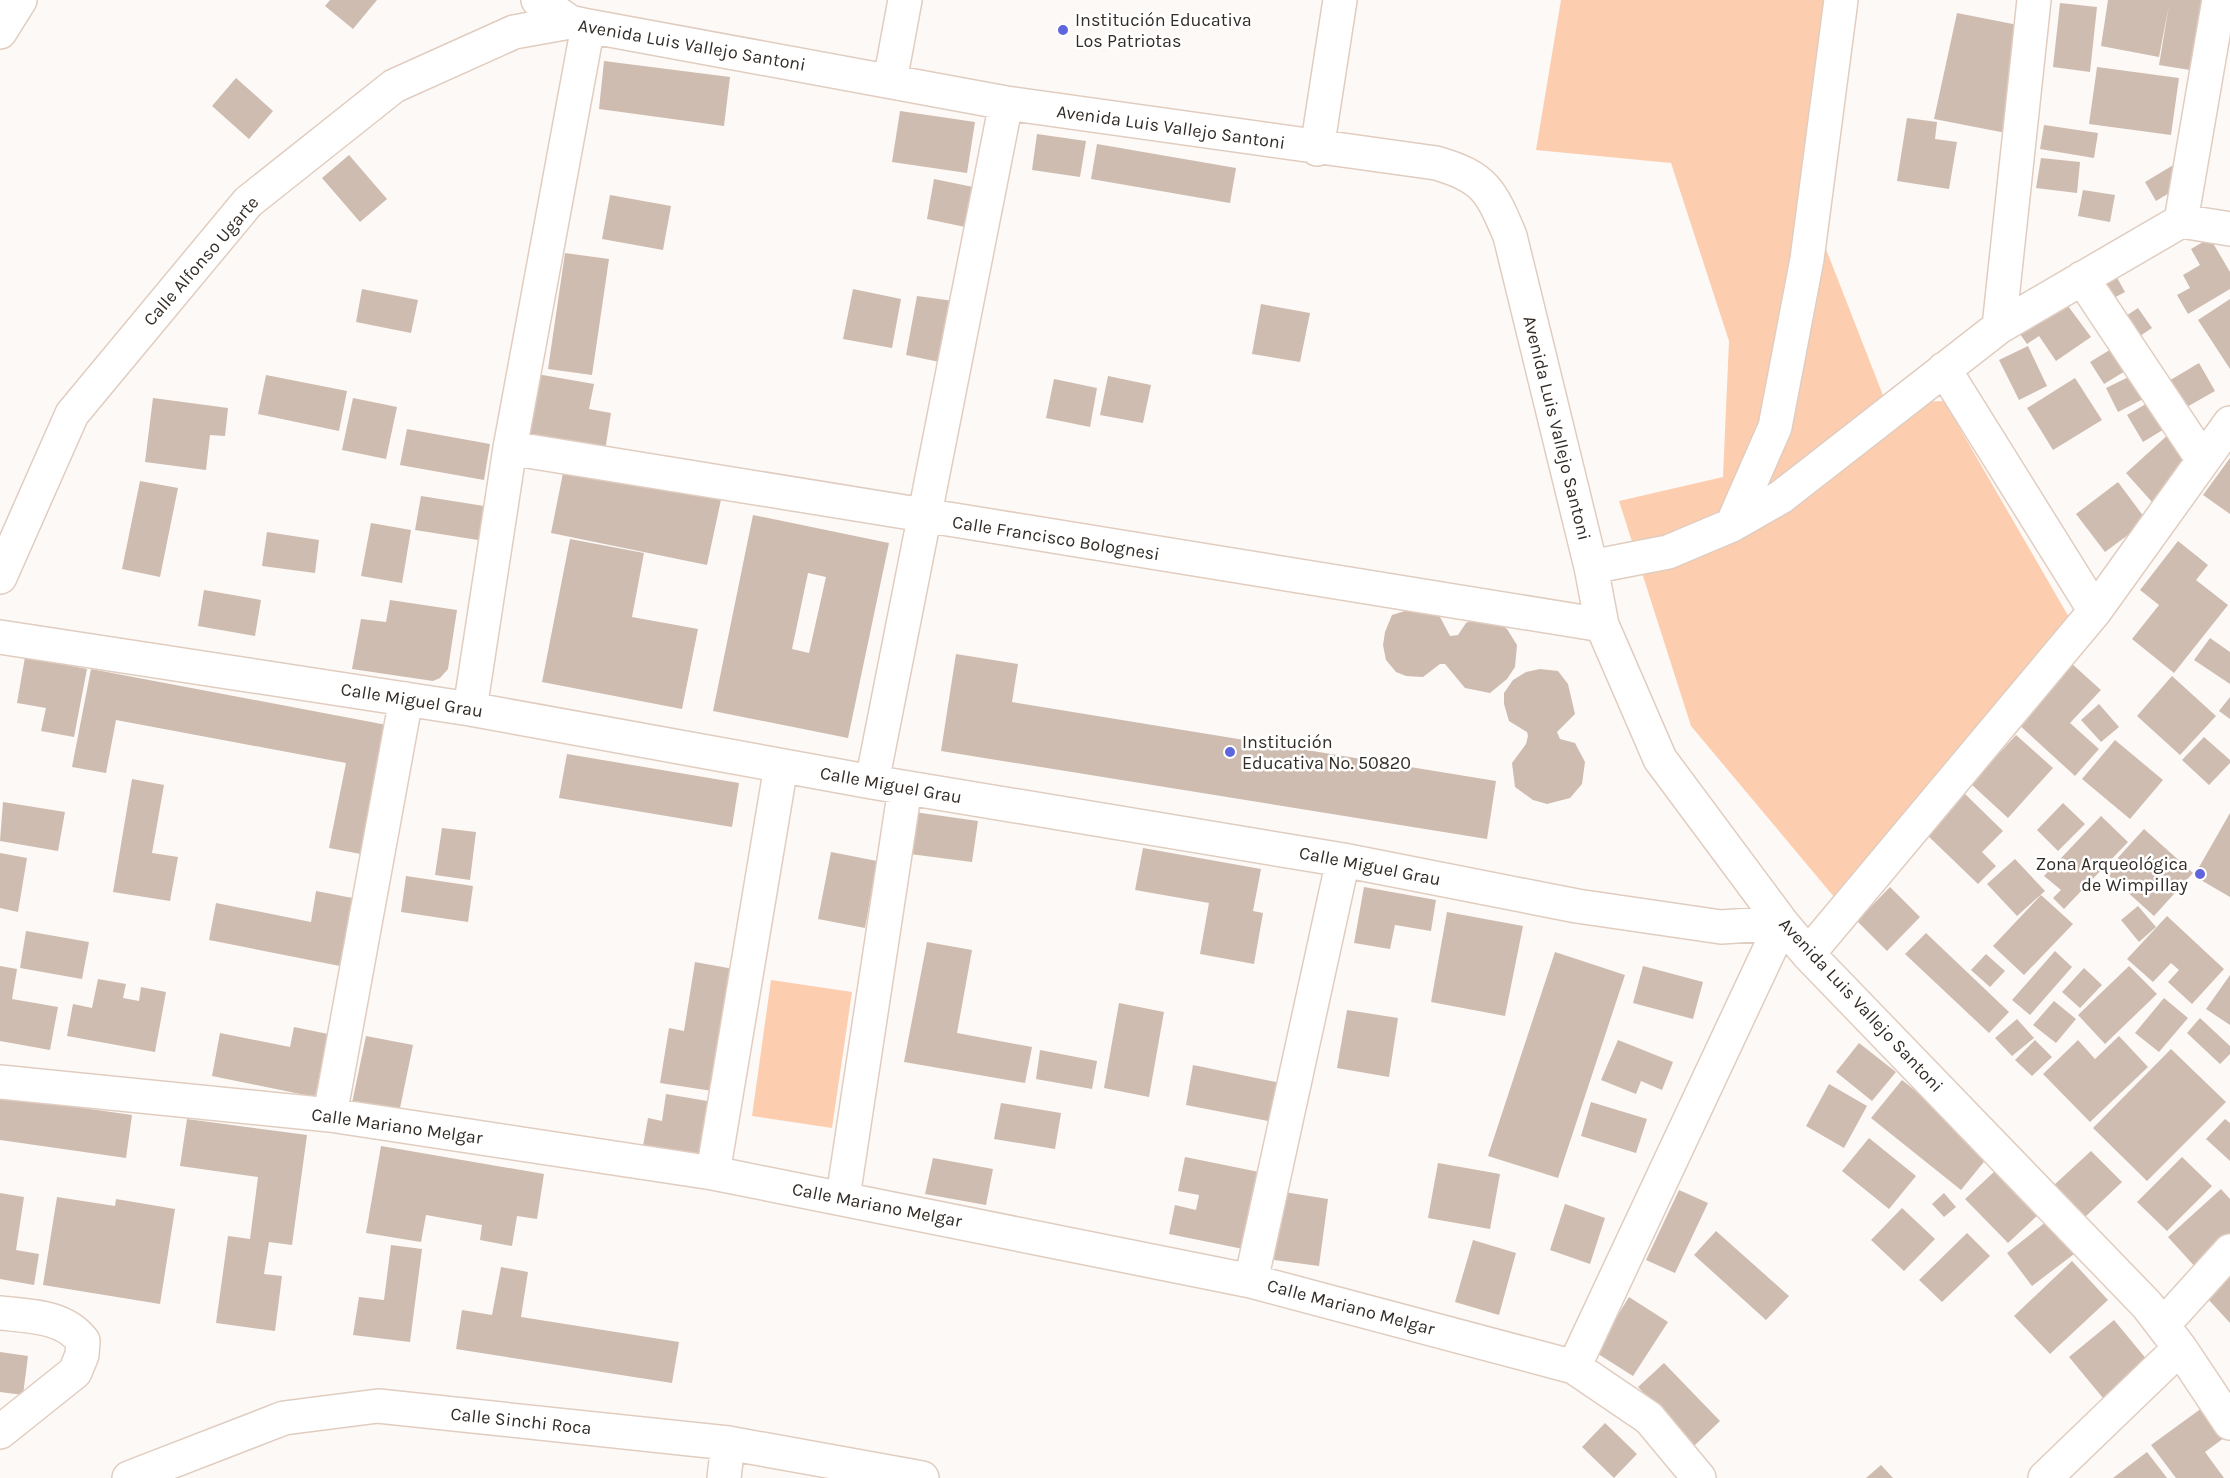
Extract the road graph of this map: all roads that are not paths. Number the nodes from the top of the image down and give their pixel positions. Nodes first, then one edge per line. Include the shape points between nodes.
1 (20, 0) edge
2 (538, 0) edge
3 (905, 0) edge
4 (1340, 0) edge
5 (1841, 0) edge
6 (2034, 0) edge
7 (2218, 0) edge
8 (579, 24) junction
9 (0, 32) edge
10 (890, 81) junction
11 (1006, 103) junction
12 (1317, 148) junction
13 (2181, 221) junction
14 (2230, 229) edge
15 (2082, 278) junction
16 (1999, 327) junction
17 (1944, 369) junction
18 (2230, 423) edge
19 (510, 448) junction
20 (2203, 460) junction
21 (924, 517) junction
22 (1732, 525) junction
23 (1591, 567) junction
24 (0, 577) edge
25 (2095, 611) junction
26 (1602, 625) junction
27 (0, 637) edge
28 (406, 699) junction
29 (470, 709) junction
30 (781, 766) junction
31 (872, 782) junction
32 (904, 788) junction
33 (1343, 860) junction
34 (1782, 923) junction
35 (1808, 954) junction
36 (0, 1082) edge
37 (330, 1115) junction
38 (713, 1173) junction
39 (843, 1197) junction
40 (2230, 1251) edge
41 (1251, 1281) junction
42 (0, 1313) edge
43 (2171, 1336) junction
44 (1574, 1366) junction
45 (2230, 1423) edge
46 (0, 1432) edge
47 (728, 1443) junction
48 (129, 1478) edge
49 (724, 1478) edge
50 (922, 1478) edge
51 (1699, 1478) edge
52 (2045, 1478) edge

1 - 9 street
2 - 8 street, Avenida Luis Vallejo Santoni
3 - 10 street
4 - 12 street
5 - 22 street via 1807,259 1775,427
6 - 16 street
7 - 13 street
8 - 10 street, Avenida Luis Vallejo Santoni
8 - 19 street
8 - 24 street, Calle Alfonso Ugarte via 514,32 394,86 248,202 72,414
10 - 11 street, Avenida Luis Vallejo Santoni
11 - 12 street, Avenida Luis Vallejo Santoni
11 - 21 street
12 - 23 street, Avenida Luis Vallejo Santoni via 1436,163 1459,170 1482,184 1495,202 1510,236
13 - 14 street
13 - 15 street
15 - 16 street
15 - 20 street
16 - 17 street
17 - 22 street via 1781,497
17 - 25 street
18 - 20 street
19 - 21 street, Calle Francisco Bolognesi
19 - 29 street
20 - 25 street
21 - 26 street, Calle Francisco Bolognesi
21 - 31 street
22 - 23 street via 1668,552
23 - 26 street, Avenida Luis Vallejo Santoni
25 - 35 street
26 - 34 street, Avenida Luis Vallejo Santoni via 1660,759
27 - 28 street, Calle Miguel Grau
28 - 29 street, Calle Miguel Grau
28 - 37 street
29 - 30 street, Calle Miguel Grau
30 - 31 street, Calle Miguel Grau
30 - 38 street
31 - 32 street, Calle Miguel Grau
32 - 33 street, Calle Miguel Grau
32 - 39 street
33 - 34 street, Calle Miguel Grau via 1577,906 1677,921 1721,927
33 - 41 street
34 - 35 street, Avenida Luis Vallejo Santoni
34 - 44 street
35 - 43 street, Avenida Luis Vallejo Santoni via 1979,1128
36 - 37 street, Calle Mariano Melgar
37 - 38 street, Calle Mariano Melgar
38 - 39 street, Calle Mariano Melgar
39 - 41 street, Calle Mariano Melgar
40 - 43 street
41 - 44 street, Calle Mariano Melgar
42 - 46 street via 54,1321 73,1329 83,1341 75,1372
43 - 45 street, Avenida Luis Vallejo Santoni
43 - 52 street
44 - 51 street, Calle Mariano Melgar via 1649,1418
47 - 48 street, Calle Sinchi Roca via 378,1406 284,1418
47 - 49 street
47 - 50 street, Calle Sinchi Roca

